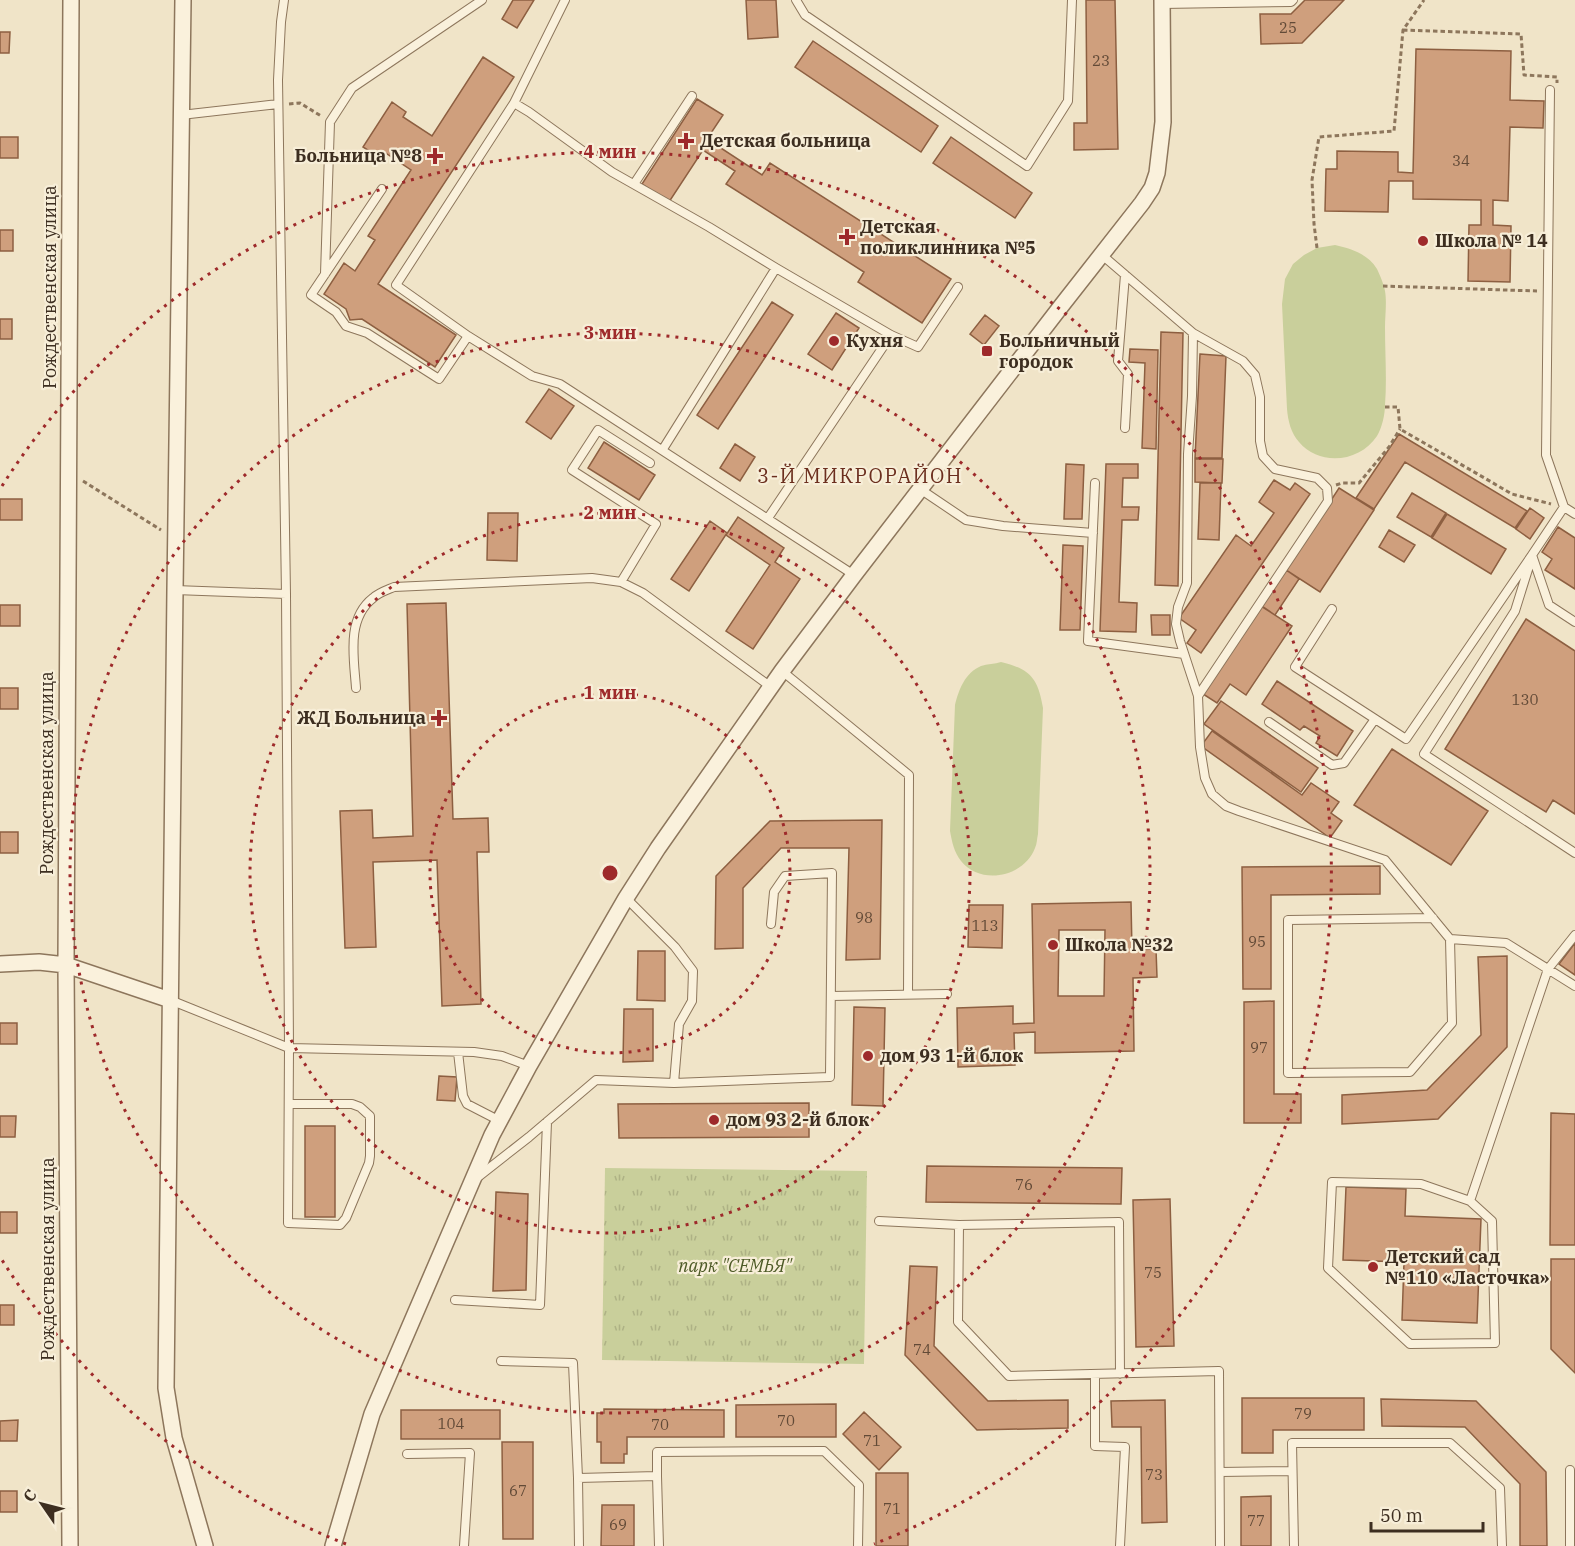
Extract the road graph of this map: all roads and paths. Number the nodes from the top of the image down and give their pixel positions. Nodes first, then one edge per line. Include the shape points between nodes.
1 (71, 0) edge
2 (183, 0) edge
3 (284, 0) edge
4 (482, 0) edge
5 (565, 0) edge
6 (796, 0) edge
7 (1072, 0) edge
8 (1293, 0) edge
9 (1424, 0) edge
10 (1162, 2) edge
11 (1403, 30) junction
12 (1553, 88) joint
13 (692, 96) dead end
14 (514, 103) junction
15 (278, 104) junction
16 (182, 115) junction
17 (330, 122) junction
18 (634, 184) junction
19 (382, 189) dead end
20 (1317, 248) dead end
21 (1102, 255) junction
22 (776, 268) junction
23 (325, 274) junction
24 (1125, 275) junction
25 (1383, 286) dead end
26 (958, 287) dead end
27 (1542, 291) dead end
28 (1193, 333) junction
29 (891, 335) junction
30 (468, 336) junction
31 (1385, 407) dead end
32 (1125, 428) dead end
33 (1400, 429) junction
34 (663, 449) junction
35 (650, 463) dead end
36 (69, 472) junction
37 (1095, 483) dead end
38 (1327, 488) junction
39 (920, 489) junction
40 (1564, 507) junction
41 (1575, 514) edge
42 (768, 518) junction
43 (1093, 533) junction
44 (176, 538) junction
45 (1532, 555) junction
46 (854, 575) junction
47 (621, 582) junction
48 (175, 590) junction
49 (286, 594) junction
50 (1332, 609) dead end
51 (1575, 622) edge
52 (1184, 654) junction
53 (782, 671) junction
54 (771, 687) junction
55 (356, 688) dead end
56 (1198, 696) junction
57 (1375, 719) junction
58 (1269, 722) dead end
59 (1575, 853) edge
60 (626, 898) junction
61 (1433, 918) junction
62 (771, 924) dead end
63 (1575, 935) edge
64 (1450, 939) junction
65 (0, 964) edge
66 (66, 965) junction
67 (1548, 969) junction
68 (1575, 986) edge
69 (947, 993) dead end
70 (908, 994) junction
71 (831, 996) junction
72 (170, 1000) junction
73 (289, 1048) junction
74 (458, 1052) junction
75 (529, 1066) junction
76 (674, 1083) junction
77 (289, 1104) junction
78 (500, 1121) junction
79 (547, 1122) junction
80 (472, 1182) junction
81 (1470, 1201) junction
82 (879, 1221) dead end
83 (959, 1225) junction
84 (455, 1300) dead end
85 (501, 1361) dead end
86 (1095, 1374) junction
87 (1120, 1374) junction
88 (407, 1454) dead end
89 (1570, 1470) dead end
90 (1292, 1471) junction
91 (1220, 1472) junction
92 (657, 1476) junction
93 (578, 1478) junction
94 (70, 1546) edge
95 (205, 1546) edge
96 (333, 1546) edge
97 (464, 1546) edge
98 (579, 1546) edge
99 (659, 1546) edge
100 (858, 1546) edge
101 (1119, 1546) edge
102 (1220, 1546) edge
103 (1294, 1546) edge
104 (1502, 1546) edge
105 (1569, 1546) edge

1 - 36 street, Рождественская улица
2 - 16 street
3 - 15 lane
4 - 17 lane via 352,88
5 - 14 lane
6 - 7 lane via 806,15 1027,166 1068,102
8 - 10 lane
9 - 11 path
10 - 21 street via 1163,122 1157,173 1143,203
11 - 12 path via 1521,34 1524,75 1557,77
11 - 20 path via 1394,131 1319,137 1312,180
12 - 40 lane via 1546,455
13 - 18 lane
14 - 18 lane
14 - 30 lane via 396,285
15 - 16 lane
15 - 17 path via 300,103
15 - 49 lane
16 - 44 street
17 - 23 lane
18 - 22 lane
19 - 23 lane
21 - 24 lane
21 - 39 street
22 - 29 lane
22 - 34 lane
23 - 30 lane via 311,295 336,312 346,326 367,333 439,379
24 - 28 lane
24 - 32 lane via 1119,361 1128,374
25 - 27 path
26 - 29 lane via 918,347
28 - 38 lane via 1243,361 1255,375 1263,456 1275,469 1317,478
28 - 52 lane via 1186,583 1176,624
29 - 42 lane
30 - 34 lane via 532,376 560,384
31 - 33 path via 1398,407
33 - 38 path via 1359,483
33 - 40 path via 1512,494
34 - 42 lane
35 - 47 lane via 598,430 572,470 656,524
36 - 44 path
36 - 66 street, Рождественская улица
37 - 43 lane
38 - 56 lane via 1328,501
39 - 43 lane via 966,520
39 - 46 street
40 - 41 lane
40 - 45 lane
42 - 46 lane
43 - 52 lane via 1088,641
44 - 48 street
45 - 51 lane via 1549,605
45 - 57 lane via 1406,739
45 - 59 lane via 1515,611 1424,754
46 - 53 street
47 - 54 lane via 643,593
47 - 55 lane via 592,578 394,587 372,598 359,616 353,637
48 - 49 lane
48 - 72 street
49 - 73 lane
50 - 57 lane via 1295,667
52 - 56 lane
53 - 54 street
53 - 70 lane via 909,775
54 - 60 street
56 - 61 lane via 1200,747 1212,794 1233,809 1385,860
57 - 58 lane via 1344,763 1332,765
60 - 75 street
60 - 76 lane via 693,971 692,1001 679,1024
61 - 64 lane
61 - 64 lane via 1288,920 1288,1072 1410,1072 1452,1023
62 - 71 lane via 774,892 784,876 832,873
63 - 67 lane
64 - 67 lane via 1506,943
65 - 66 street
66 - 72 street
66 - 94 street, Рождественская улица
67 - 68 lane
67 - 81 lane
69 - 70 lane
70 - 71 lane
71 - 76 lane via 830,1077
72 - 73 lane
72 - 95 street via 166,1388 174,1438
73 - 74 lane
73 - 77 lane
74 - 75 lane via 502,1056
74 - 78 lane via 467,1104
75 - 78 street
76 - 79 lane via 596,1080
77 - 77 lane via 288,1223 340,1225 369,1163 370,1116 352,1104
78 - 80 street
79 - 80 lane
79 - 84 lane via 540,1305
80 - 96 street via 372,1414
81 - 81 lane via 1422,1184 1332,1182 1328,1268 1410,1344 1495,1343 1492,1221
82 - 83 lane
83 - 86 lane via 958,1322 1009,1376
83 - 87 lane via 1119,1222
85 - 93 lane via 573,1363
86 - 87 lane
86 - 101 lane via 1095,1446 1125,1447
87 - 91 lane via 1220,1371
88 - 97 lane via 470,1453
89 - 105 lane
90 - 91 lane
90 - 103 lane
90 - 104 lane via 1292,1443 1450,1443 1500,1488
91 - 102 lane
92 - 93 lane
92 - 99 lane
92 - 100 lane via 657,1452 824,1451 859,1485
93 - 98 lane

